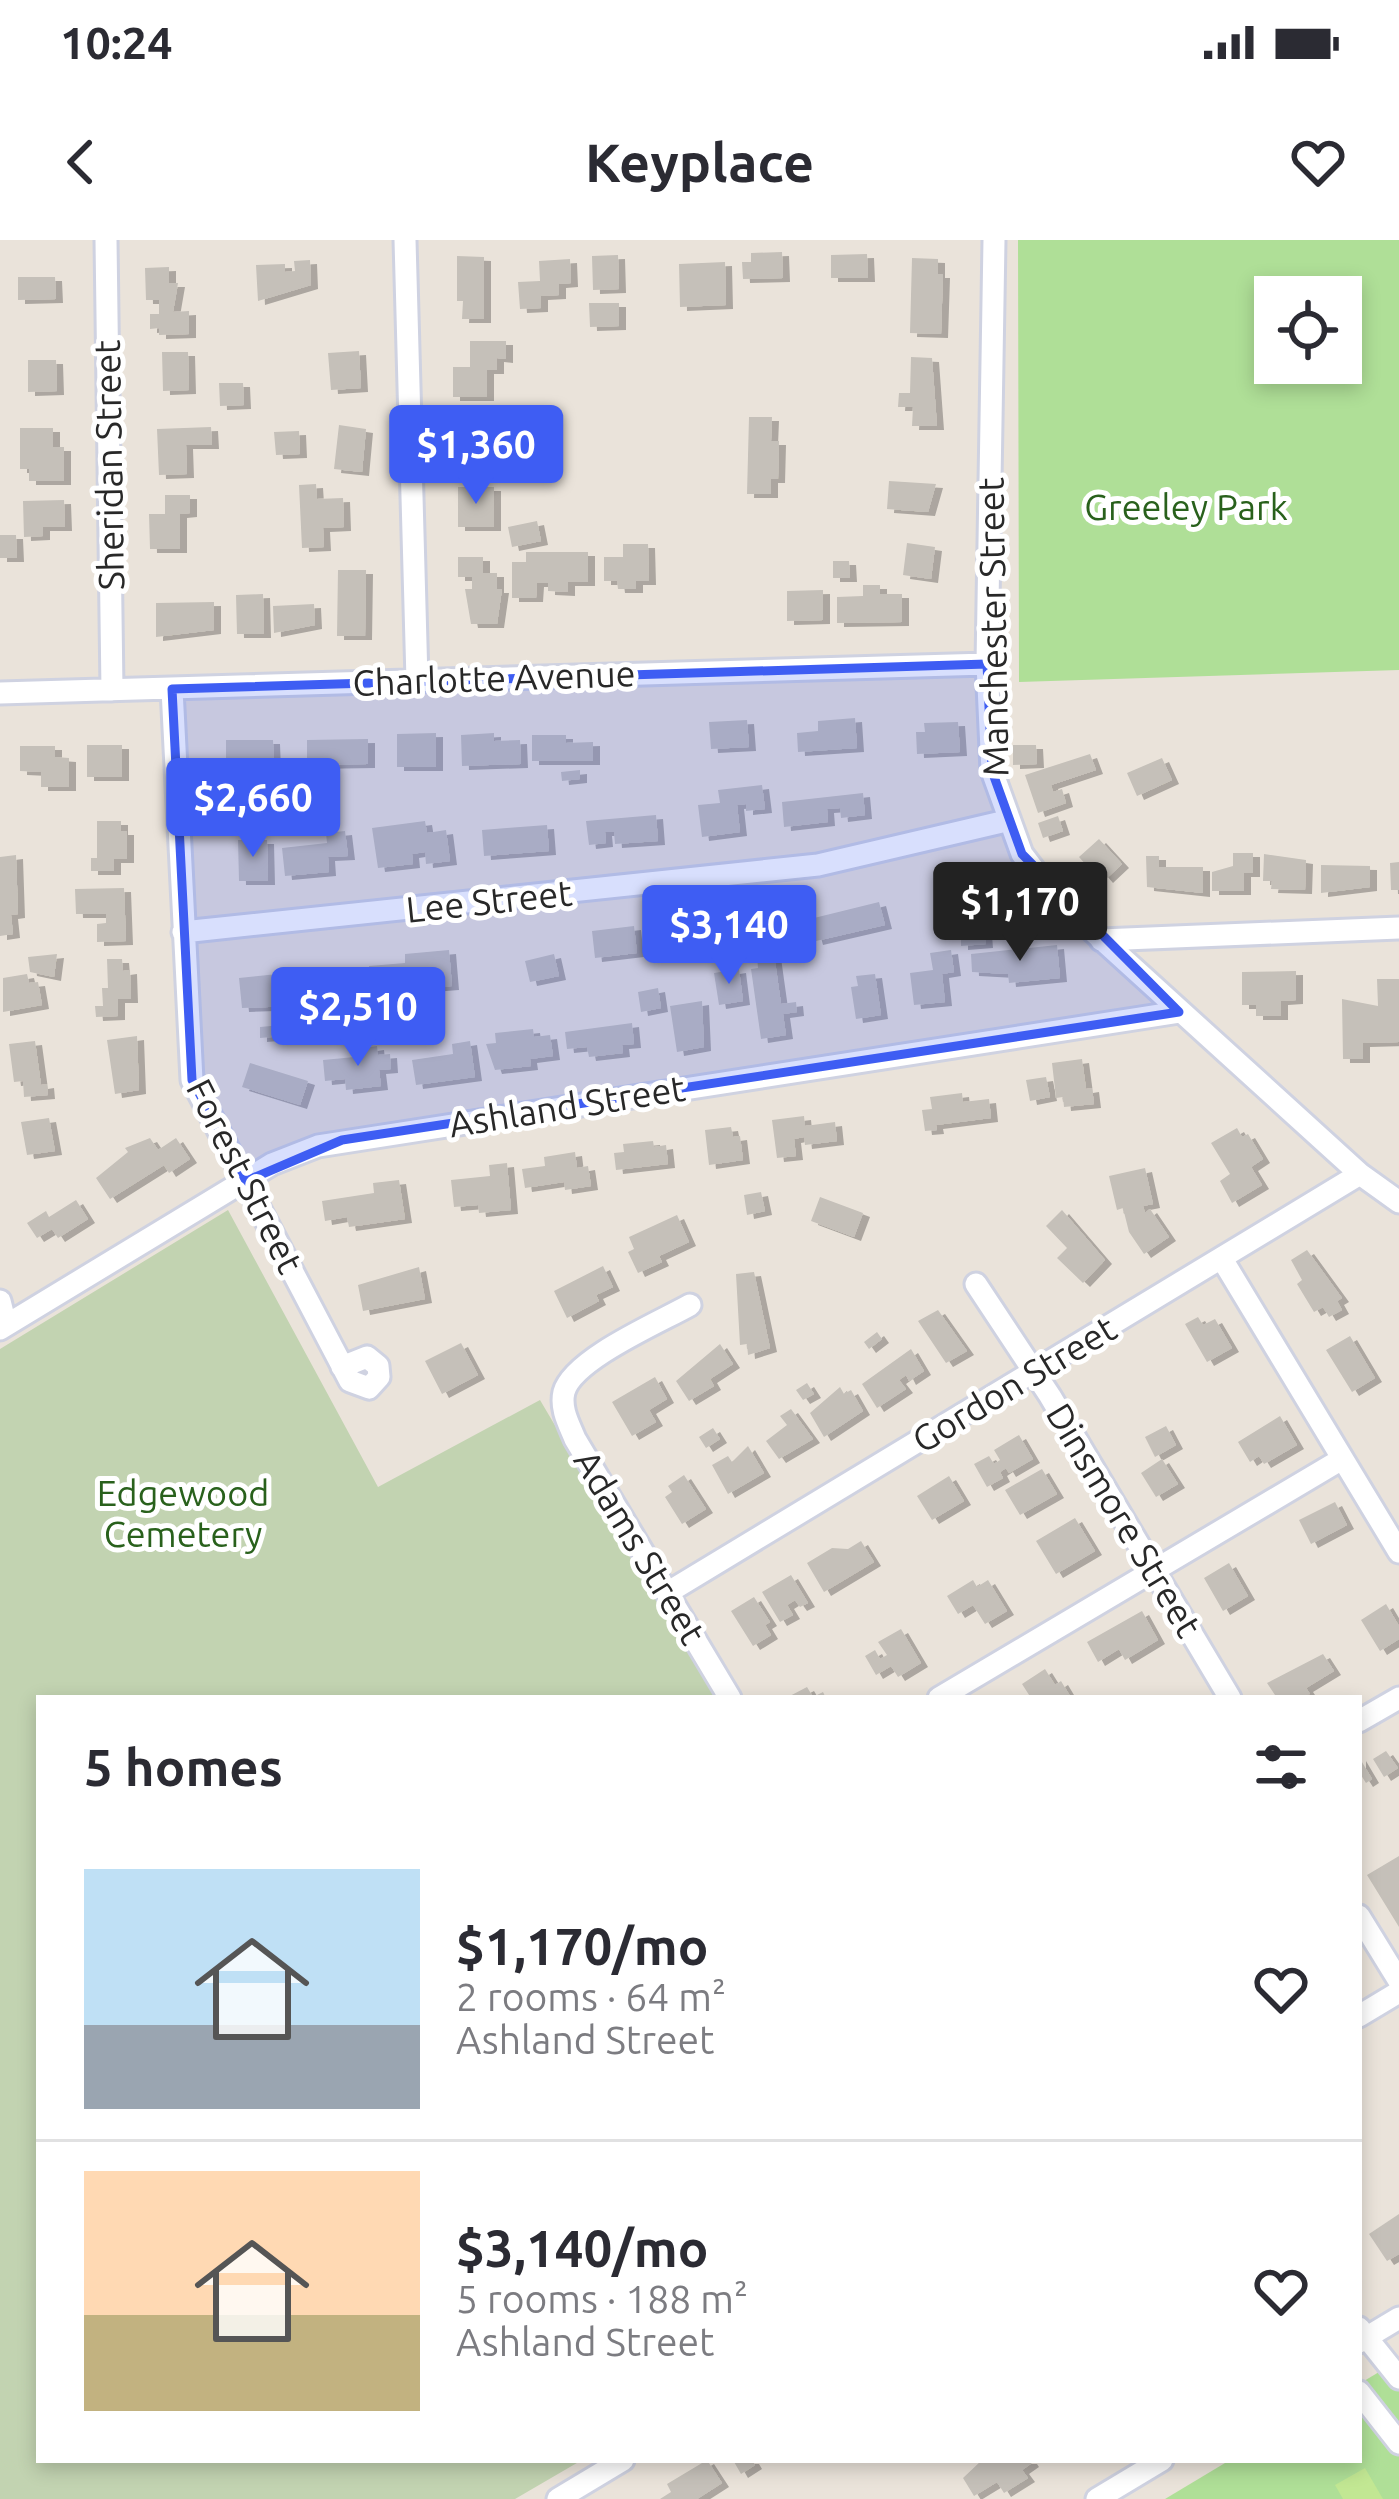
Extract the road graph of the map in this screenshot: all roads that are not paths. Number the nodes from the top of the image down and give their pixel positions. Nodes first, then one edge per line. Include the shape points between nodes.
1 (106, 240) edge
2 (405, 240) edge
3 (994, 240) edge
4 (988, 664) junction
5 (417, 680) junction
6 (172, 689) junction
7 (112, 690) junction
8 (0, 693) edge
9 (1006, 821) junction
10 (1399, 928) edge
11 (183, 932) junction
12 (1101, 940) junction
13 (1179, 1012) junction
14 (1360, 1174) junction
15 (246, 1180) junction
16 (1399, 1202) edge
17 (1222, 1259) junction
18 (976, 1284) dead end
19 (0, 1301) edge
20 (690, 1305) dead end
21 (3, 1327) edge
22 (342, 1366) dead end
23 (1032, 1372) junction
24 (1342, 1459) junction
25 (1399, 1552) edge
26 (1154, 1570) junction
27 (668, 1593) junction
28 (976, 1689) edge
29 (728, 1695) edge
30 (1228, 1695) edge
31 (1399, 1698) edge
32 (1362, 1719) edge
33 (1362, 1921) edge
34 (1399, 1981) edge
35 (1399, 1992) edge
36 (1362, 2014) edge
37 (1399, 2318) edge
38 (1362, 2336) edge
39 (1362, 2337) edge
40 (1399, 2378) edge
41 (1362, 2396) edge
42 (1399, 2443) edge
43 (618, 2463) edge
44 (1157, 2463) edge
45 (559, 2499) edge
46 (1097, 2499) edge

1 - 7 street, Sheridan Street
2 - 5 street
3 - 4 street, Manchester Street
4 - 5 street, Charlotte Avenue
4 - 9 street, Manchester Street via 992,770
5 - 6 street, Charlotte Avenue
6 - 7 street, Charlotte Avenue
6 - 11 street, Forest Street
7 - 8 street, Charlotte Avenue
9 - 11 street, Lee Street via 818,866
9 - 12 street, Manchester Street via 1034,872
10 - 12 street
11 - 15 street, Forest Street via 192,1080
12 - 13 street, Manchester Street
13 - 14 street, Manchester Street
13 - 15 street, Ashland Street via 342,1140
14 - 16 street, Manchester Street
14 - 17 street, Gordon Street
15 - 21 street, Ashland Street
15 - 22 street, Forest Street
17 - 23 street, Gordon Street
17 - 24 street
18 - 23 street, Dinsmore Street
19 - 21 street
20 - 27 street, Adams Street via 585,1364 564,1390 575,1439
23 - 26 street, Dinsmore Street
23 - 27 street, Gordon Street
24 - 25 street
24 - 26 street
26 - 28 street
26 - 30 street, Dinsmore Street
27 - 29 street, Adams Street
31 - 32 street
33 - 34 street
35 - 36 street
37 - 38 street
39 - 40 street
41 - 42 street
43 - 45 street
44 - 46 street

